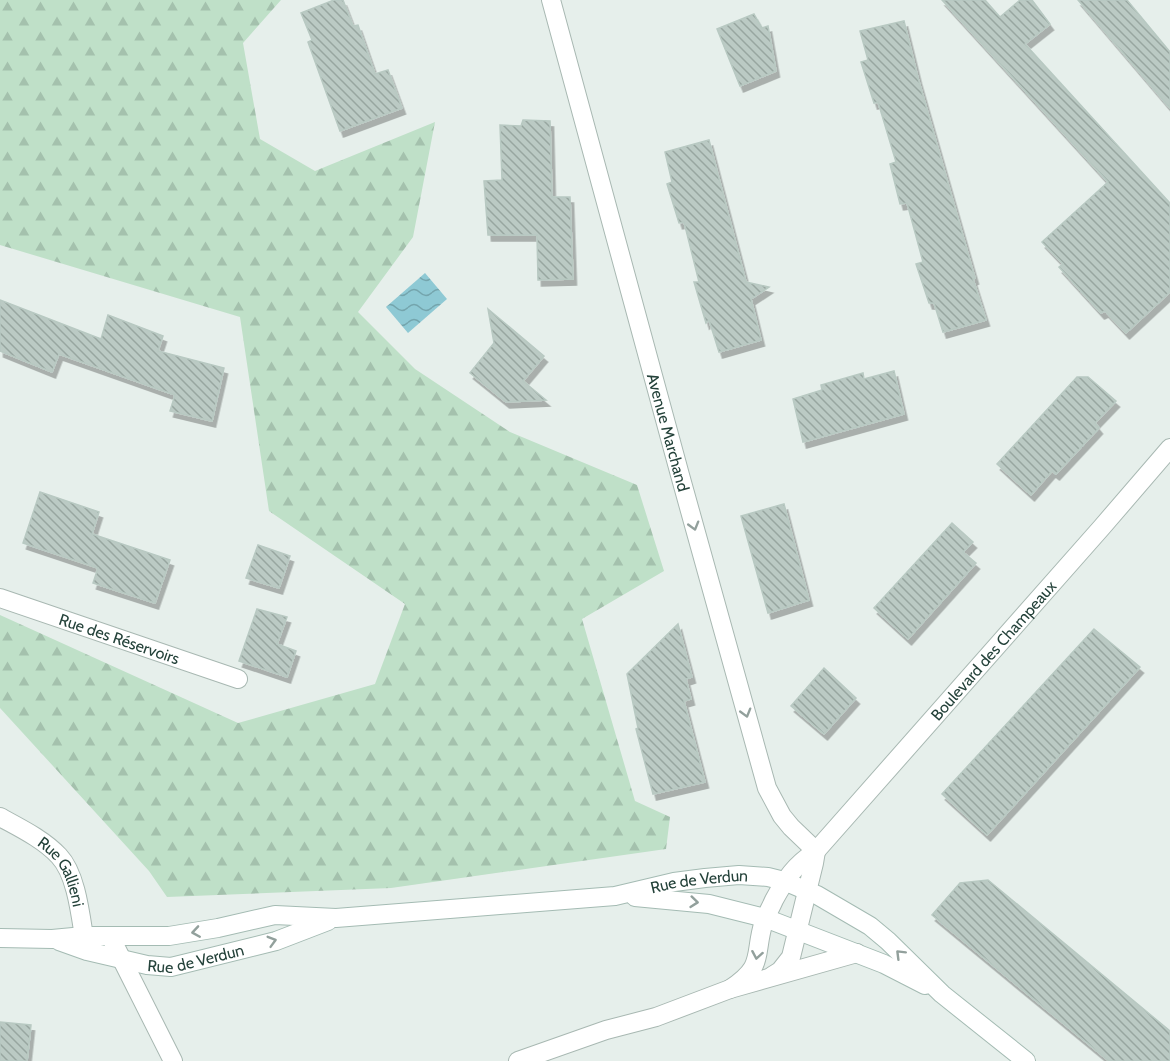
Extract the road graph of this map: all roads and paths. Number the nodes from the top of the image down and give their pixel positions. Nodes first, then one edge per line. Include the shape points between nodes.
1 (551, 0) edge
2 (1170, 448) edge
3 (0, 598) edge
4 (238, 679) dead end
5 (0, 818) edge
6 (816, 851) junction
7 (784, 881) junction
8 (807, 890) junction
9 (615, 896) junction
10 (336, 918) junction
11 (765, 918) junction
12 (797, 930) junction
13 (110, 936) junction
14 (0, 938) edge
15 (85, 943) junction
16 (857, 953) junction
17 (121, 959) junction
18 (770, 978) junction
19 (730, 989) junction
20 (942, 994) junction
21 (173, 1061) edge
22 (518, 1061) edge
23 (1026, 1061) edge

1 -> 6 street, Avenue Marchand via 767,788 791,828
2 - 6 street, Boulevard des Champeaux
3 - 4 street, Rue des Réservoirs
5 - 15 street, Rue Gallieni via 50,847 68,868
6 - 7 street, Boulevard des Champeaux via 802,860
6 - 8 street
7 - 8 street, Rue de Verdun
7 - 9 street, Rue de Verdun via 739,875 705,878
7 - 11 street, Boulevard des Champeaux
8 - 12 street
20 -> 8 street, Rue de Verdun via 870,926
9 - 10 street, Rue de Verdun
9 -> 11 street, Rue de Verdun via 708,904
10 -> 13 street, Rue de Verdun via 275,915 169,936
17 -> 10 street, Rue de Verdun via 171,967 276,940
11 - 12 street, Rue de Verdun
11 -> 19 street, Boulevard des Champeaux via 757,962 749,975
12 - 16 street, Rue de Verdun
12 - 18 street via 791,957
13 - 15 street, Rue de Verdun
13 - 17 street
14 - 15 street, Rue de Verdun
15 - 17 street, Rue de Verdun
16 - 18 street
16 - 20 street, Rue de Verdun
17 - 21 street
18 - 19 street
19 - 22 street via 657,1017
20 - 23 street

